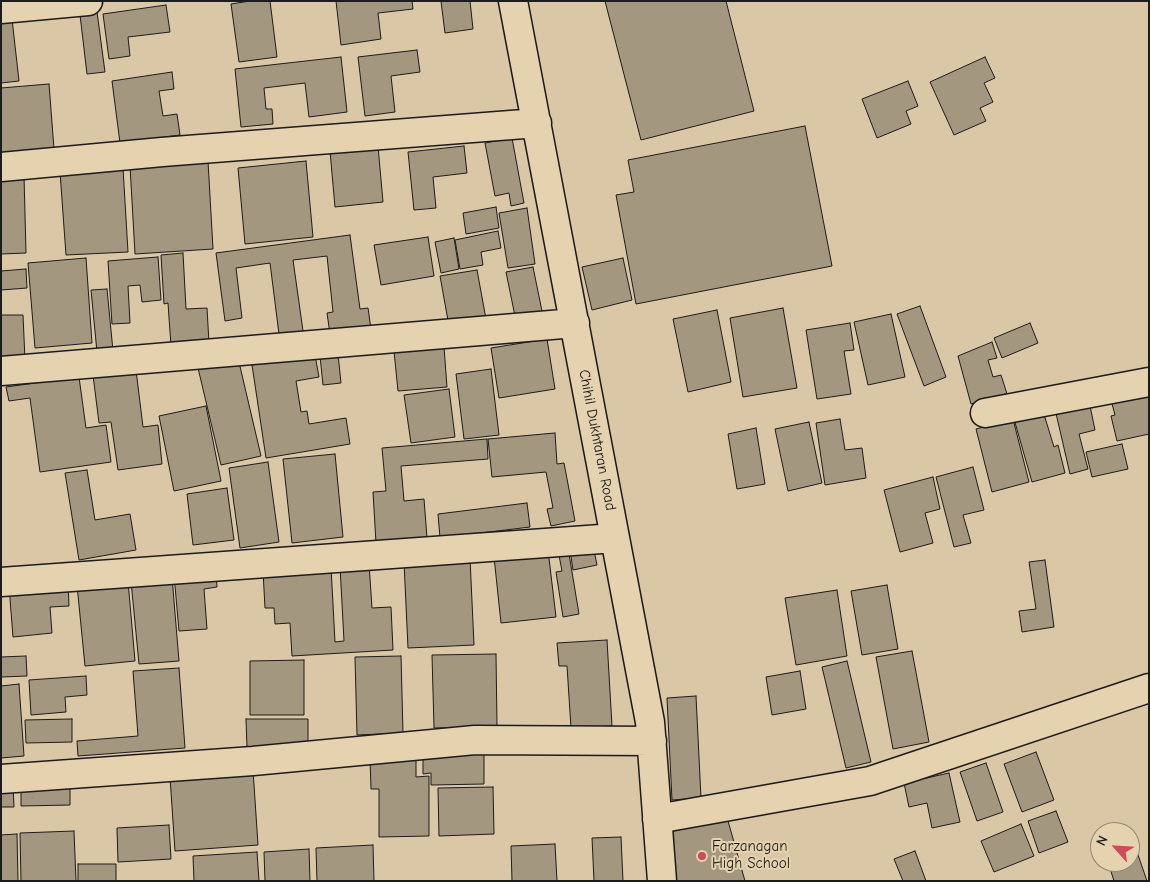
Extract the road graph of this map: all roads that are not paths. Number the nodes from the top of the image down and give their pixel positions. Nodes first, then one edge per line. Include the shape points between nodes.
1 (88, 1) edge
2 (513, 1) edge
3 (1, 9) edge
4 (536, 124) junction
5 (1, 167) edge
6 (575, 323) junction
7 (1, 371) edge
8 (1149, 382) edge
9 (985, 413) dead end
10 (615, 538) junction
11 (1, 582) edge
12 (1149, 689) edge
13 (652, 741) junction
14 (1, 779) edge
15 (657, 819) junction
16 (662, 881) edge

1 - 3 street
2 - 4 street, Chihil Dukhtaran Road
4 - 5 street
4 - 6 street, Chihil Dukhtaran Road
6 - 7 street
6 - 10 street, Chihil Dukhtaran Road
8 - 9 street
10 - 11 street
10 - 13 street, Chihil Dukhtaran Road
12 - 15 street via 870,781
13 - 14 street via 475,740 253,762
13 - 15 street, Chihil Dukhtaran Road
15 - 16 street, Chihil Dukhtaran Road

